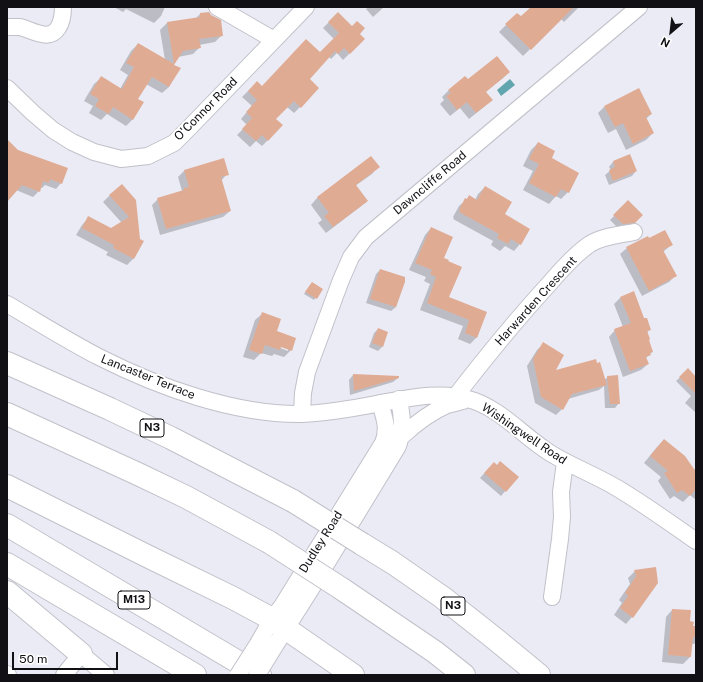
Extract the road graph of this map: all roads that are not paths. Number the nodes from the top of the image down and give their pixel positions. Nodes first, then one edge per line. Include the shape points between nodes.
1 (63, 7) edge
2 (217, 7) edge
3 (306, 7) edge
4 (639, 7) edge
5 (7, 26) edge
6 (274, 40) junction
7 (7, 88) edge
8 (634, 232) dead end
9 (7, 304) edge
10 (7, 363) edge
11 (462, 398) junction
12 (399, 399) junction
13 (380, 403) junction
14 (7, 414) edge
15 (302, 414) junction
16 (402, 436) junction
17 (565, 462) junction
18 (7, 486) edge
19 (7, 525) edge
20 (696, 541) edge
21 (7, 564) edge
22 (7, 592) edge
23 (552, 597) dead end
24 (279, 624) junction
25 (81, 654) junction
26 (64, 675) edge
27 (106, 675) edge
28 (195, 675) edge
29 (238, 675) edge
30 (257, 675) edge
31 (260, 675) edge
32 (353, 675) edge
33 (464, 675) edge
34 (539, 675) edge

1 - 5 street via 59,27 49,35
2 - 6 street
3 - 6 street, O'Connor Road
4 - 15 street, Dawncliffe Road via 366,237 351,257 335,294 307,372
6 - 7 street, O'Connor Road via 174,143 148,156 121,158 94,152 72,142 53,130
8 - 11 street, Harwarden Crescent via 600,239 571,260 488,355
9 - 15 street, Lancaster Terrace via 99,357 173,388 234,407
10 - 34 highway, N3, bridge via 171,438 293,501 442,597
11 - 12 street, Wishingwell Road via 423,396
11 - 16 street, Dudley Road via 420,421
11 - 17 street, Wishingwell Road via 490,409
12 - 13 street, Wishingwell Road
12 - 16 street, Dudley Road
13 - 15 street
13 - 24 street, Dudley Road via 386,436 282,606
14 - 33 highway, bridge via 186,497 269,542 435,652
16 - 24 street, Dudley Road via 312,589
17 - 20 street, Wishingwell Road via 617,488
17 - 23 street via 561,492 560,539
18 - 24 highway via 234,598
19 - 31 highway, M13
21 - 28 highway, M13
22 - 25 highway
24 - 29 street, Dudley Road, bridge via 259,642
24 - 30 street, Dudley Road, bridge via 273,649
24 - 32 highway
25 - 26 street
25 - 27 street

